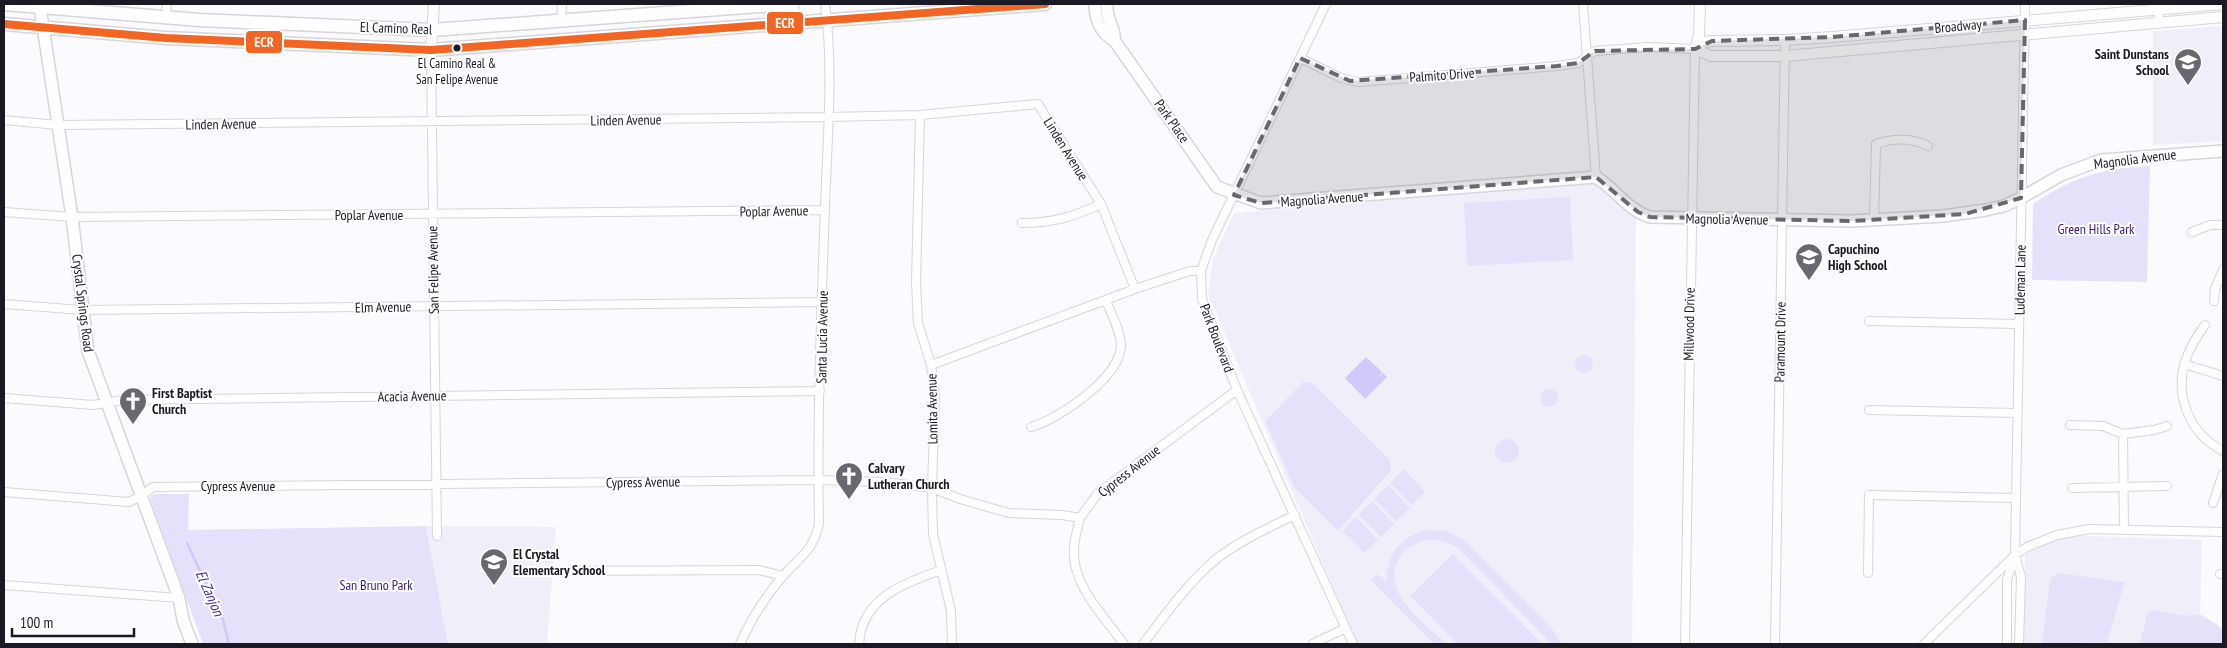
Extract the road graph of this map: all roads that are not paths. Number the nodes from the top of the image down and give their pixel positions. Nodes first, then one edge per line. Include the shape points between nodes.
1 (4, 4) edge
2 (167, 4) edge
3 (434, 4) edge
4 (562, 4) edge
5 (788, 4) edge
6 (794, 4) edge
7 (825, 4) edge
8 (1045, 4) edge
9 (1095, 4) edge
10 (1107, 4) edge
11 (1326, 4) edge
12 (1583, 4) edge
13 (1700, 4) edge
14 (2025, 4) edge
15 (2223, 4) edge
16 (2158, 6) edge
17 (40, 7) junction
18 (691, 7) edge
19 (2223, 17) edge
20 (166, 18) junction
21 (827, 20) junction
22 (2025, 20) junction
23 (561, 21) junction
24 (2159, 22) junction
25 (795, 23) junction
26 (4, 24) edge
27 (42, 27) junction
28 (432, 30) junction
29 (2025, 34) junction
30 (1114, 40) junction
31 (1785, 40) junction
32 (1695, 49) junction
33 (431, 50) junction
34 (1784, 56) junction
35 (1587, 57) junction
36 (1300, 58) junction
37 (920, 115) junction
38 (828, 117) junction
39 (4, 120) edge
40 (432, 122) junction
41 (57, 125) junction
42 (1928, 146) dead end
43 (2223, 150) edge
44 (1596, 178) junction
45 (1234, 195) junction
46 (2022, 198) junction
47 (1100, 204) junction
48 (824, 210) junction
49 (4, 212) edge
50 (433, 214) junction
51 (72, 218) junction
52 (1691, 218) junction
53 (1782, 220) junction
54 (1874, 221) junction
55 (1022, 223) dead end
56 (2223, 225) edge
57 (2192, 232) dead end
58 (2223, 270) edge
59 (1201, 271) junction
60 (1135, 290) junction
61 (1106, 301) junction
62 (2214, 301) dead end
63 (822, 302) junction
64 (4, 304) edge
65 (434, 306) junction
66 (82, 310) junction
67 (1870, 321) dead end
68 (2019, 324) junction
69 (2206, 325) dead end
70 (2184, 364) junction
71 (931, 365) junction
72 (2223, 376) edge
73 (1237, 390) junction
74 (820, 391) junction
75 (435, 396) junction
76 (4, 398) edge
77 (105, 403) junction
78 (1869, 410) dead end
79 (2018, 413) junction
80 (2070, 425) dead end
81 (2167, 426) dead end
82 (1032, 427) dead end
83 (2123, 434) junction
84 (2223, 451) edge
85 (2223, 474) edge
86 (818, 480) junction
87 (436, 485) junction
88 (2167, 486) dead end
89 (2124, 487) junction
90 (932, 488) junction
91 (2072, 488) dead end
92 (4, 492) edge
93 (141, 496) junction
94 (2015, 498) junction
95 (2213, 503) dead end
96 (1295, 515) junction
97 (1080, 518) junction
98 (2124, 530) junction
99 (2223, 532) edge
100 (437, 536) dead end
101 (2015, 555) junction
102 (941, 570) junction
103 (554, 571) dead end
104 (1868, 573) dead end
105 (783, 576) junction
106 (4, 585) edge
107 (179, 598) junction
108 (1346, 628) junction
109 (192, 644) edge
110 (740, 644) edge
111 (859, 644) edge
112 (952, 644) edge
113 (1124, 644) edge
114 (1143, 644) edge
115 (1312, 644) edge
116 (1353, 644) edge
117 (1685, 644) edge
118 (1775, 644) edge
119 (1924, 644) edge
120 (2007, 644) edge
121 (2019, 644) edge

1 - 17 main road, El Camino Real
2 - 20 street
3 - 28 street, San Felipe Avenue
4 - 23 street
5 - 18 main road, El Camino Real
6 - 25 street
7 - 21 street, Santa Lucia Avenue
8 - 21 main road, El Camino Real
9 - 30 main road, Park Place via 1097,21
10 - 30 main road, Park Place via 1107,17 1115,32
11 - 36 street, Park Boulevard
12 - 35 street
13 - 32 street, Millwood Drive via 1699,36
14 - 22 street, Ludeman Lane
15 - 16 street, Broadway
16 - 22 street, Broadway
16 - 24 street
17 - 20 main road, El Camino Real
17 - 27 main road, Crystal Springs Road
18 - 23 main road, El Camino Real
19 - 24 street, Broadway
20 - 28 main road, El Camino Real
21 - 25 main road, El Camino Real
21 - 38 street, Santa Lucia Avenue
22 - 29 street, Ludeman Lane
22 - 31 street, Broadway
23 - 28 main road, El Camino Real
24 - 29 street, Broadway
25 - 33 main road, El Camino Real
26 - 27 main road, El Camino Real
27 - 33 main road, El Camino Real via 174,38
27 - 41 main road, Crystal Springs Road
28 - 33 street, San Felipe Avenue
29 - 34 street, Broadway
29 - 46 street, Ludeman Lane
30 - 45 main road, Park Place via 1217,187
31 - 32 street, Broadway via 1712,41 1704,42
31 - 34 street, Paramount Drive
32 - 34 street, Broadway via 1711,56
32 - 35 street, Broadway via 1648,47 1595,51
32 - 52 street, Millwood Drive
33 - 40 street, San Felipe Avenue
34 - 53 street, Paramount Drive
35 - 36 street, Palmito Drive via 1578,63 1557,66 1358,82 1341,78
35 - 44 street
36 - 45 street, Park Boulevard
37 - 38 street, Linden Avenue
37 - 47 street, Linden Avenue via 1038,104
37 - 71 street, Lomita Avenue via 916,282 918,323
38 - 40 street, Linden Avenue
38 - 48 street, Santa Lucia Avenue
39 - 41 street, Linden Avenue
40 - 41 street, Linden Avenue
40 - 50 street, San Felipe Avenue
41 - 51 main road, Crystal Springs Road
42 - 54 street via 1910,140 1876,144
43 - 46 main road, Magnolia Avenue via 2101,160 2061,175
44 - 45 main road, Magnolia Avenue via 1261,203
44 - 52 main road, Magnolia Avenue via 1644,215
45 - 59 street, Park Boulevard
46 - 54 main road, Magnolia Avenue via 1986,210
46 - 68 street, Ludeman Lane
47 - 55 street via 1074,216 1041,223
47 - 60 street, Linden Avenue
48 - 50 street, Poplar Avenue
48 - 63 street, Santa Lucia Avenue
49 - 51 street, Poplar Avenue
50 - 51 street, Poplar Avenue
50 - 65 street, San Felipe Avenue
51 - 66 main road, Crystal Springs Road
52 - 53 main road, Magnolia Avenue
52 - 117 street, Millwood Drive
53 - 54 main road, Magnolia Avenue
53 - 118 street, Paramount Drive
56 - 57 street via 2210,225
58 - 62 street
59 - 60 street via 1190,271
59 - 73 street, Park Boulevard via 1202,299
60 - 61 street
61 - 71 street
61 - 82 street via 1121,344 1119,360 1093,389 1047,422
63 - 65 street, Elm Avenue
63 - 74 street, Santa Lucia Avenue
64 - 66 street, Elm Avenue
65 - 66 street, Elm Avenue
65 - 75 street, San Felipe Avenue
66 - 77 main road, Crystal Springs Road via 88,351
67 - 68 street
68 - 79 street, Ludeman Lane
69 - 70 street
70 - 72 street
70 - 84 street via 2183,386 2188,416 2200,434
71 - 90 street, Lomita Avenue via 935,395
73 - 96 street, Park Boulevard
73 - 97 street, Cypress Avenue via 1098,493
74 - 75 street, Acacia Avenue
74 - 86 street, Santa Lucia Avenue
75 - 77 street, Acacia Avenue
75 - 87 street, San Felipe Avenue
76 - 77 street, Acacia Avenue via 93,405
77 - 93 main road, Crystal Springs Road
78 - 79 street
79 - 94 street, Ludeman Lane
80 - 83 street via 2103,426
81 - 83 street
83 - 89 street
85 - 95 street
86 - 87 street, Cypress Avenue
86 - 90 street, Cypress Avenue via 886,482
86 - 105 street, Santa Lucia Avenue via 819,523 816,537 810,549
87 - 93 street, Cypress Avenue via 153,487
87 - 100 street, San Felipe Avenue
88 - 89 street
89 - 91 street
89 - 98 street
90 - 97 street, Cypress Avenue via 960,500 1009,513
90 - 102 street, Lomita Avenue via 933,534
92 - 93 street, Cypress Avenue via 128,502
93 - 107 main road, Crystal Springs Road
94 - 101 street, Ludeman Lane
94 - 104 street via 1869,495
96 - 108 street, Park Boulevard
96 - 114 street via 1252,536 1215,560 1178,598
97 - 113 street via 1074,550 1077,574
98 - 99 street
98 - 101 street via 2073,530 2042,540
101 - 119 street
101 - 120 street, Ludeman Lane via 2007,580
101 - 121 street, Ludeman Lane via 2021,577
102 - 111 street via 907,583 881,598 863,624
102 - 112 street, Lomita Avenue via 951,611
103 - 105 street via 759,570
105 - 110 street, Santa Lucia Avenue via 753,616
106 - 107 street
107 - 109 main road, Crystal Springs Road
108 - 115 street
108 - 116 street, Park Boulevard

